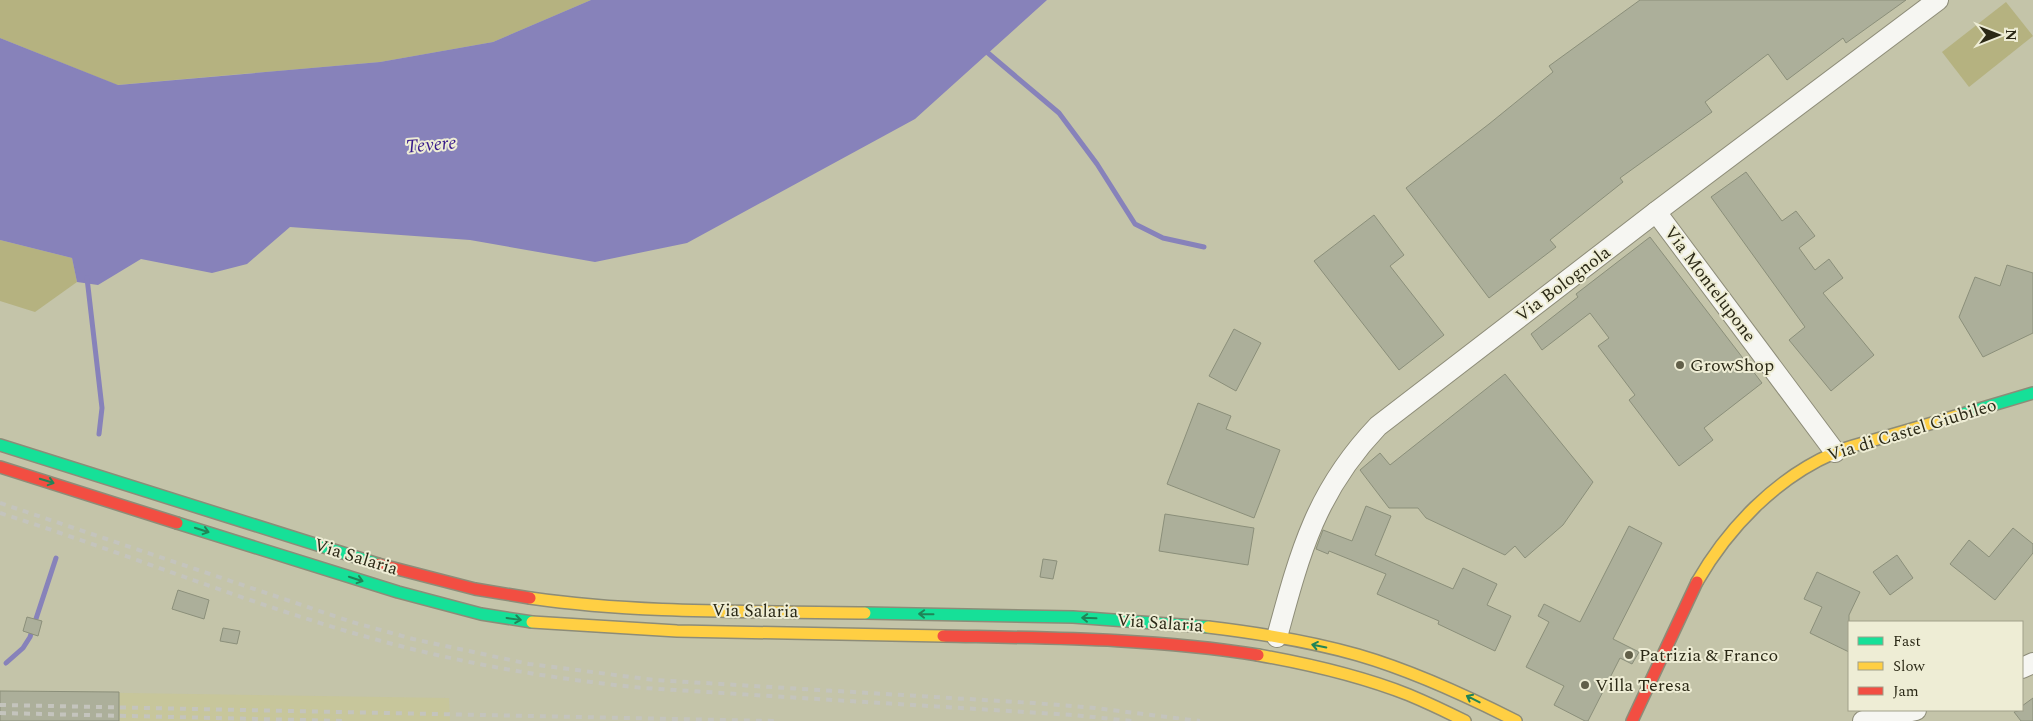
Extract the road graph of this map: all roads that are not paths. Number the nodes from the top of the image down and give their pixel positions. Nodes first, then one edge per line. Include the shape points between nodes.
1 (1938, 0) edge
2 (1656, 212) junction
3 (2033, 393) edge
4 (0, 445) edge
5 (1835, 452) junction
6 (0, 467) edge
7 (1277, 637) junction
8 (1911, 711) edge
9 (1465, 721) edge
10 (1516, 721) edge
11 (1632, 721) edge
12 (1863, 721) edge

1 - 2 street, Via Bolognola
2 - 5 street, Via Montelupone
2 - 7 street, Via Bolognola via 1370,435 1341,470 1319,509 1300,555
3 - 5 main road, Via di Castel Giubileo
7 -> 4 main road, Via Salaria via 1156,621 632,608 509,596 383,566
5 - 11 main road, Via di Castel Giubileo via 1804,468 1774,491 1724,539 1697,582
6 -> 9 main road, Via Salaria via 390,590 508,619 623,628 1054,638 1139,641 1208,648 1352,676 1405,694
10 -> 7 main road, Via Salaria via 1458,691 1408,672 1333,649
8 - 12 street

